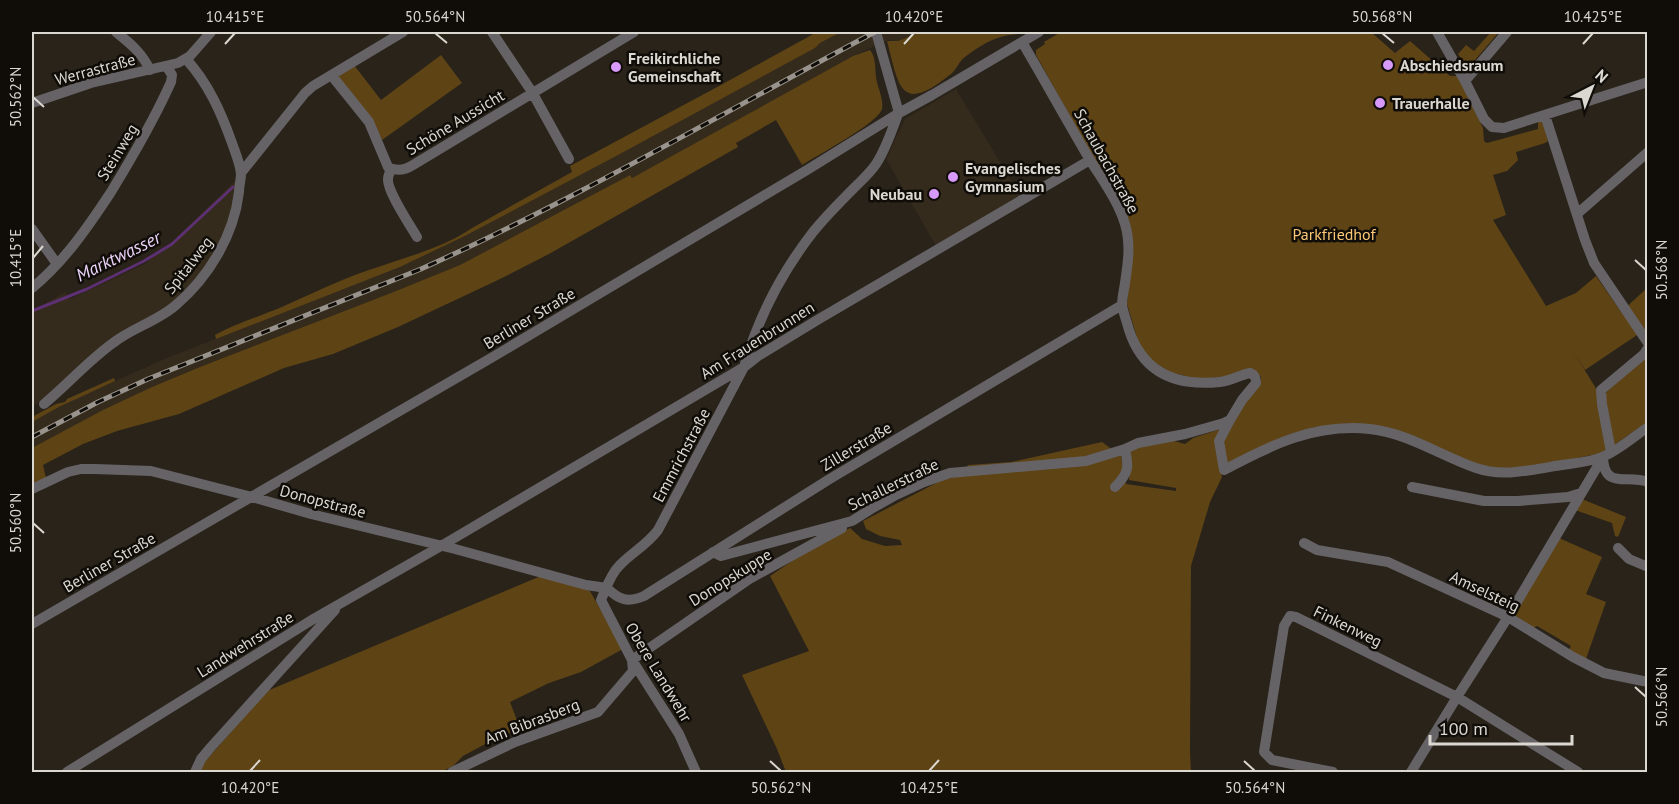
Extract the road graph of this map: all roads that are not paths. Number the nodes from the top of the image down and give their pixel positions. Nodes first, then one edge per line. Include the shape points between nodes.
1 (116, 32) edge
2 (212, 32) edge
3 (403, 32) edge
4 (492, 32) edge
5 (634, 32) edge
6 (876, 32) edge
7 (1039, 32) edge
8 (1437, 32) edge
9 (1506, 32) edge
10 (1022, 42) junction
11 (186, 59) junction
12 (167, 67) junction
13 (150, 70) junction
14 (332, 76) junction
15 (1466, 81) junction
16 (1647, 82) edge
17 (532, 92) junction
18 (32, 103) edge
19 (899, 113) junction
20 (1545, 115) junction
21 (1647, 152) edge
22 (569, 159) dead end
23 (1090, 160) junction
24 (392, 169) junction
25 (241, 173) junction
26 (1577, 214) junction
27 (32, 229) edge
28 (417, 237) dead end
29 (57, 264) junction
30 (32, 288) edge
31 (1122, 304) junction
32 (1647, 343) edge
33 (1647, 348) edge
34 (744, 367) junction
35 (44, 404) dead end
36 (1230, 420) junction
37 (1647, 427) edge
38 (1125, 449) junction
39 (1607, 455) junction
40 (1647, 482) edge
41 (1116, 487) dead end
42 (1412, 487) dead end
43 (32, 489) edge
44 (1581, 493) junction
45 (252, 497) junction
46 (846, 523) junction
47 (1304, 543) dead end
48 (441, 546) junction
49 (1618, 548) dead end
50 (712, 552) junction
51 (1647, 567) edge
52 (607, 588) junction
53 (341, 603) junction
54 (1508, 617) junction
55 (32, 624) edge
56 (632, 660) junction
57 (1647, 682) edge
58 (1457, 697) junction
59 (67, 772) edge
60 (195, 772) edge
61 (452, 772) edge
62 (696, 772) edge
63 (1333, 772) edge
64 (1411, 772) edge
65 (1578, 772) edge

1 - 13 street via 144,57
2 - 11 street
3 - 14 street
4 - 17 street
5 - 17 street, Schöne Aussicht
6 - 19 street
7 - 10 street, Berliner Straße
8 - 15 street
9 - 15 street
10 - 19 street, Berliner Straße
10 - 23 street, Schaubachstraße
11 - 12 street
11 - 25 street, Spitalweg via 212,96
12 - 13 street, Werrastraße
12 - 29 street, Steinweg via 171,82 130,161 100,209
13 - 18 street, Werrastraße via 91,83
14 - 24 street, Schöne Aussicht via 369,122 385,162
14 - 25 street via 305,93
15 - 20 street via 1484,119 1492,127 1504,128
16 - 20 street
17 - 22 street
17 - 24 street, Schöne Aussicht via 407,169
19 - 34 street, Emmrichstraße via 875,166 814,231 790,264 751,343
19 - 45 street, Berliner Straße
20 - 26 street
21 - 26 street
23 - 31 street, Schaubachstraße via 1119,209 1128,236
23 - 34 street, Am Frauenbrunnen
24 - 28 street, Schöne Aussicht via 388,184
25 - 35 street, Spitalweg via 232,227 201,278 177,304 112,343
26 - 32 street via 1594,263
27 - 29 street
29 - 30 street, Steinweg
31 - 36 street via 1140,355 1159,373 1203,383 1254,375 1256,383
31 - 50 street, Zillerstraße
33 - 39 street via 1601,390
34 - 48 street, Am Frauenbrunnen
34 - 52 street, Emmrichstraße via 658,530 618,566
36 - 38 street, Schallerstraße via 1185,434 1138,442
36 - 39 street via 1219,441 1224,470 1296,436 1345,428 1392,433 1477,468 1497,472
37 - 39 street
38 - 41 street via 1127,474
38 - 46 street, Schallerstraße via 1086,461 950,473 896,495
39 - 40 street via 1604,467 1611,477
39 - 44 street
42 - 44 street via 1484,501
43 - 45 street, Donopstraße via 69,472 151,471
44 - 54 street
45 - 48 street, Donopstraße
45 - 55 street, Berliner Straße
46 - 50 street, Schallerstraße via 720,556
46 - 56 street, Donopskuppe via 751,578
47 - 54 street, Amselsteig via 1317,550 1388,562
48 - 52 street, Donopstraße
48 - 53 street, Landwehrstraße
49 - 51 street via 1629,559
50 - 52 street, Zillerstraße via 632,601
52 - 56 street, Obere Landwehr via 601,600
53 - 59 street, Landwehrstraße
53 - 60 street via 206,753
54 - 57 street, Amselsteig via 1604,673
54 - 58 street
56 - 61 street, Am Bibrasberg via 633,671 598,712 515,742
56 - 62 street, Obere Landwehr via 679,734
58 - 63 street, Finkenweg via 1290,616 1284,626 1264,752 1272,760
58 - 64 street
58 - 65 street, Finkenweg

